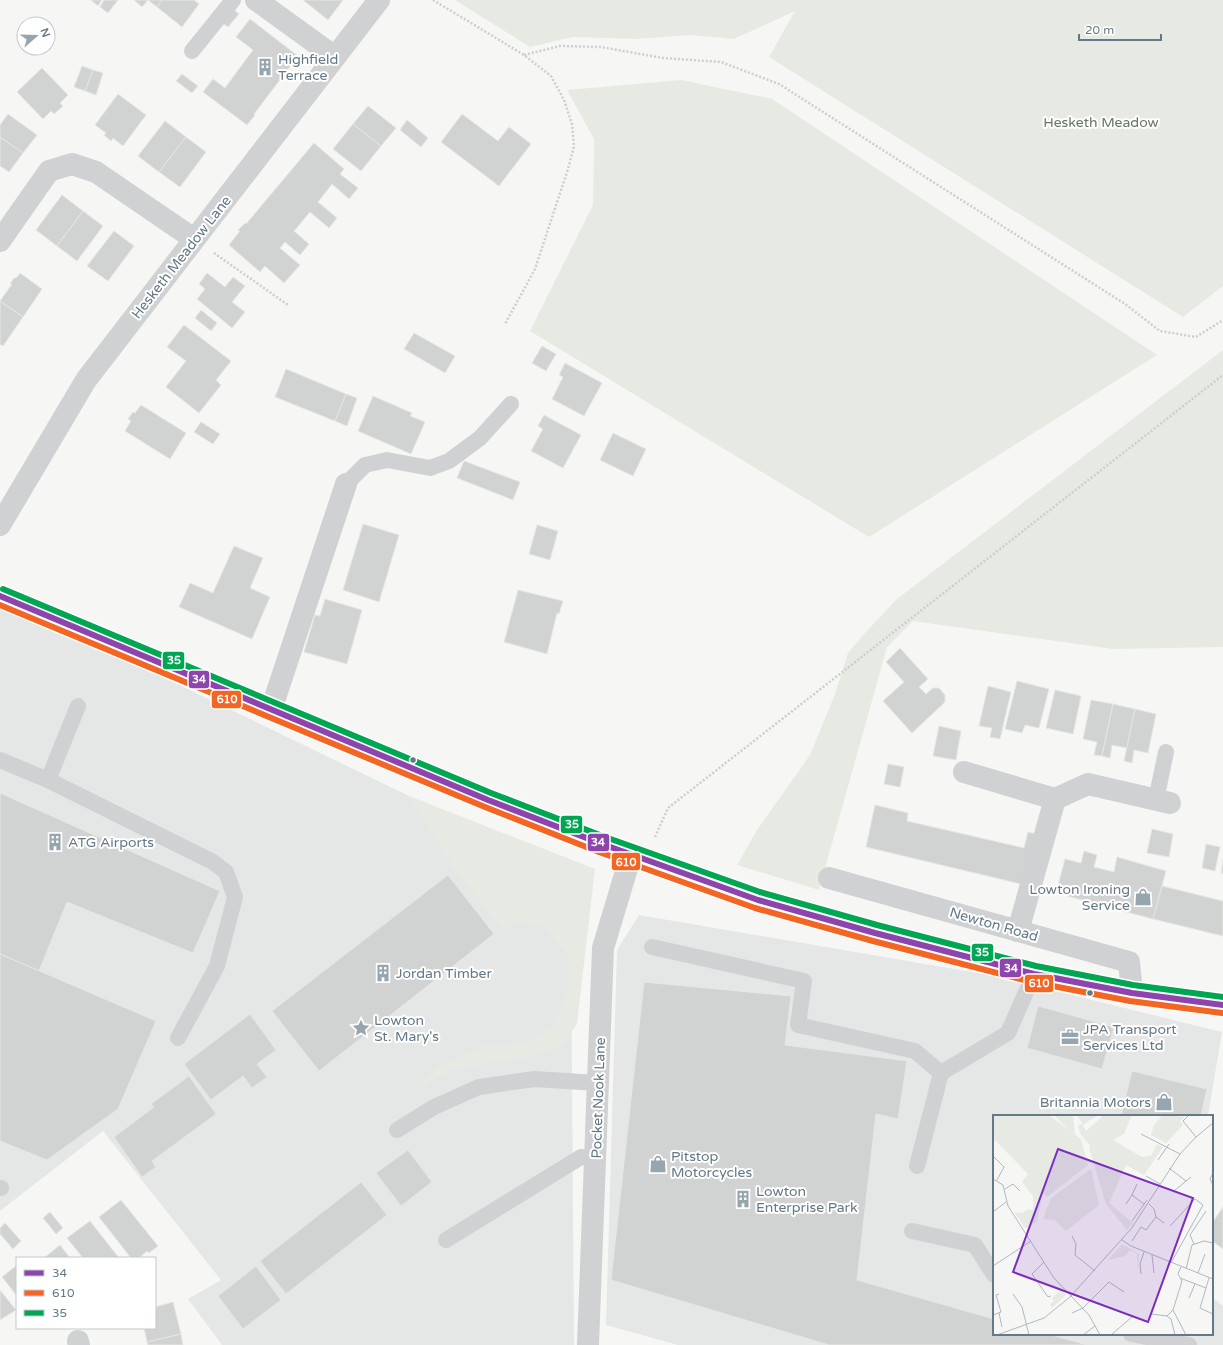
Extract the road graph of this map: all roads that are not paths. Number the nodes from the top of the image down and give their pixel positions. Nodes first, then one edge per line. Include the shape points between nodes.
1 (233, 0) edge
2 (256, 0) edge
3 (379, 0) edge
4 (192, 51) dead end
5 (335, 57) junction
6 (194, 239) junction
7 (0, 240) edge
8 (511, 404) dead end
9 (346, 484) joint
10 (0, 525) edge
11 (0, 596) edge
12 (78, 706) dead end
13 (272, 710) junction
14 (1166, 752) dead end
15 (0, 760) edge
16 (964, 772) dead end
17 (48, 780) junction
18 (1055, 798) junction
19 (1163, 801) joint
20 (631, 854) junction
21 (829, 878) dead end
22 (1018, 931) junction
23 (652, 947) dead end
24 (1034, 974) junction
25 (1132, 993) junction
26 (1223, 1005) edge
27 (178, 1038) dead end
28 (941, 1073) junction
29 (598, 1083) junction
30 (397, 1130) dead end
31 (595, 1158) junction
32 (918, 1166) dead end
33 (912, 1231) dead end
34 (446, 1240) dead end
35 (993, 1273) edge
36 (1136, 1335) edge
37 (588, 1345) edge
38 (1189, 1345) edge

1 - 4 lane
2 - 5 street
3 - 5 street, Hesketh Meadow Lane
5 - 6 street, Hesketh Meadow Lane
6 - 7 street via 96,172 72,164 49,171
6 - 10 street, Hesketh Meadow Lane via 86,380
8 - 9 lane via 480,438 449,461 430,468 386,460 365,465
9 - 13 street
11 - 13 main road
12 - 17 lane
13 - 20 main road via 488,800
14 - 19 lane
15 - 17 lane
16 - 18 street
17 - 27 lane via 213,862 226,872 234,897 216,966
18 - 19 street via 1088,784
18 - 22 street
20 - 24 main road via 758,900
20 - 29 street, Pocket Nook Lane via 603,948
21 - 22 street, Newton Road
22 - 25 street, Newton Road via 1129,962
23 - 28 lane via 804,981 798,1025 915,1051
24 - 25 main road
24 - 28 lane via 1008,1033
25 - 26 main road
28 - 32 lane
29 - 30 lane via 534,1078 479,1087 434,1107
29 - 31 street, Pocket Nook Lane
31 - 34 lane via 580,1157
31 - 37 street, Pocket Nook Lane
33 - 35 lane via 976,1245
36 - 38 lane

